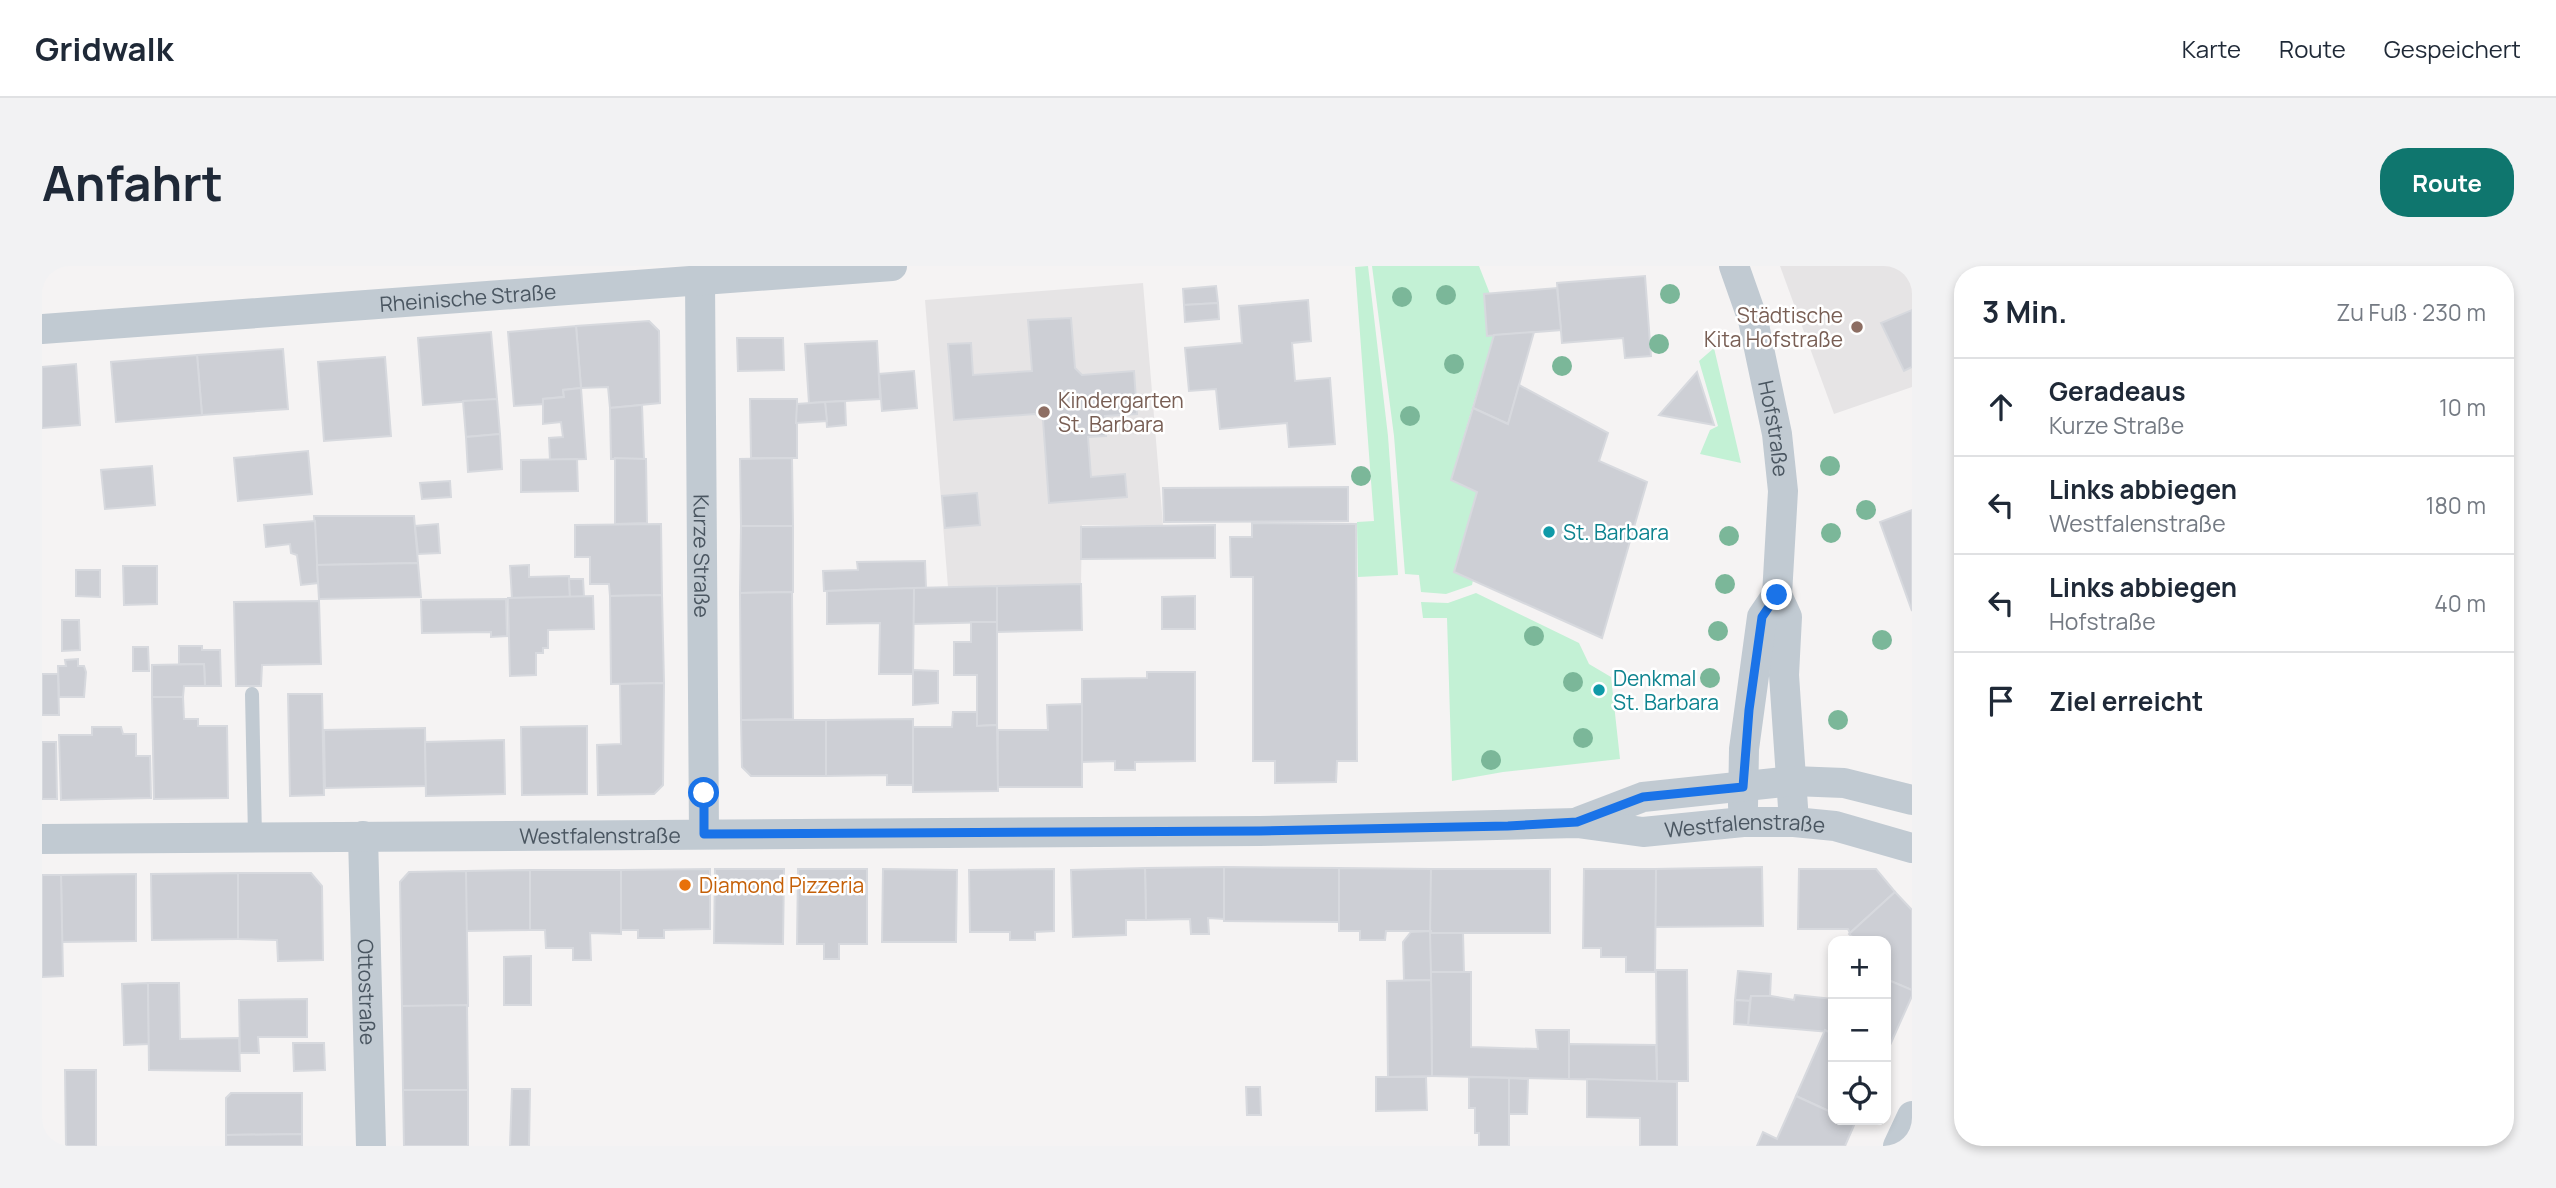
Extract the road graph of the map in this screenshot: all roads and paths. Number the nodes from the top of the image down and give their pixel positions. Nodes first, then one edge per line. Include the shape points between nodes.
1 (892, 266) edge
2 (1734, 266) edge
3 (700, 280) junction
4 (42, 328) edge
5 (1777, 595) junction
6 (252, 694) dead end
7 (1793, 781) junction
8 (1743, 787) junction
9 (1912, 800) edge
10 (1577, 822) junction
11 (1743, 822) junction
12 (1794, 822) junction
13 (704, 834) junction
14 (255, 836) junction
15 (363, 836) junction
16 (42, 839) edge
17 (1912, 849) edge
18 (1912, 1116) edge
19 (371, 1146) edge
20 (1898, 1146) edge

1 - 3 street, Rheinische Straße
2 - 5 street, Hofstraße via 1753,320 1777,434 1783,491
3 - 4 street, Rheinische Straße
3 - 13 street, Kurze Straße
5 - 7 street, Hofstraße via 1787,617 1784,675
5 - 8 street, Hofstraße via 1762,617
6 - 14 lane
7 - 8 street, Westfalenstraße
7 - 9 street, Westfalenstraße via 1844,783
7 - 12 street, Hofstraße
8 - 10 street, Westfalenstraße via 1643,797
8 - 11 street, Hofstraße
10 - 11 street, Westfalenstraße via 1643,832
10 - 13 street, Westfalenstraße via 1260,831
11 - 12 street, Westfalenstraße
12 - 17 street, Westfalenstraße via 1835,827
13 - 15 street, Westfalenstraße
14 - 15 street, Westfalenstraße
14 - 16 street, Westfalenstraße
15 - 19 street, Ottostraße
18 - 20 street

